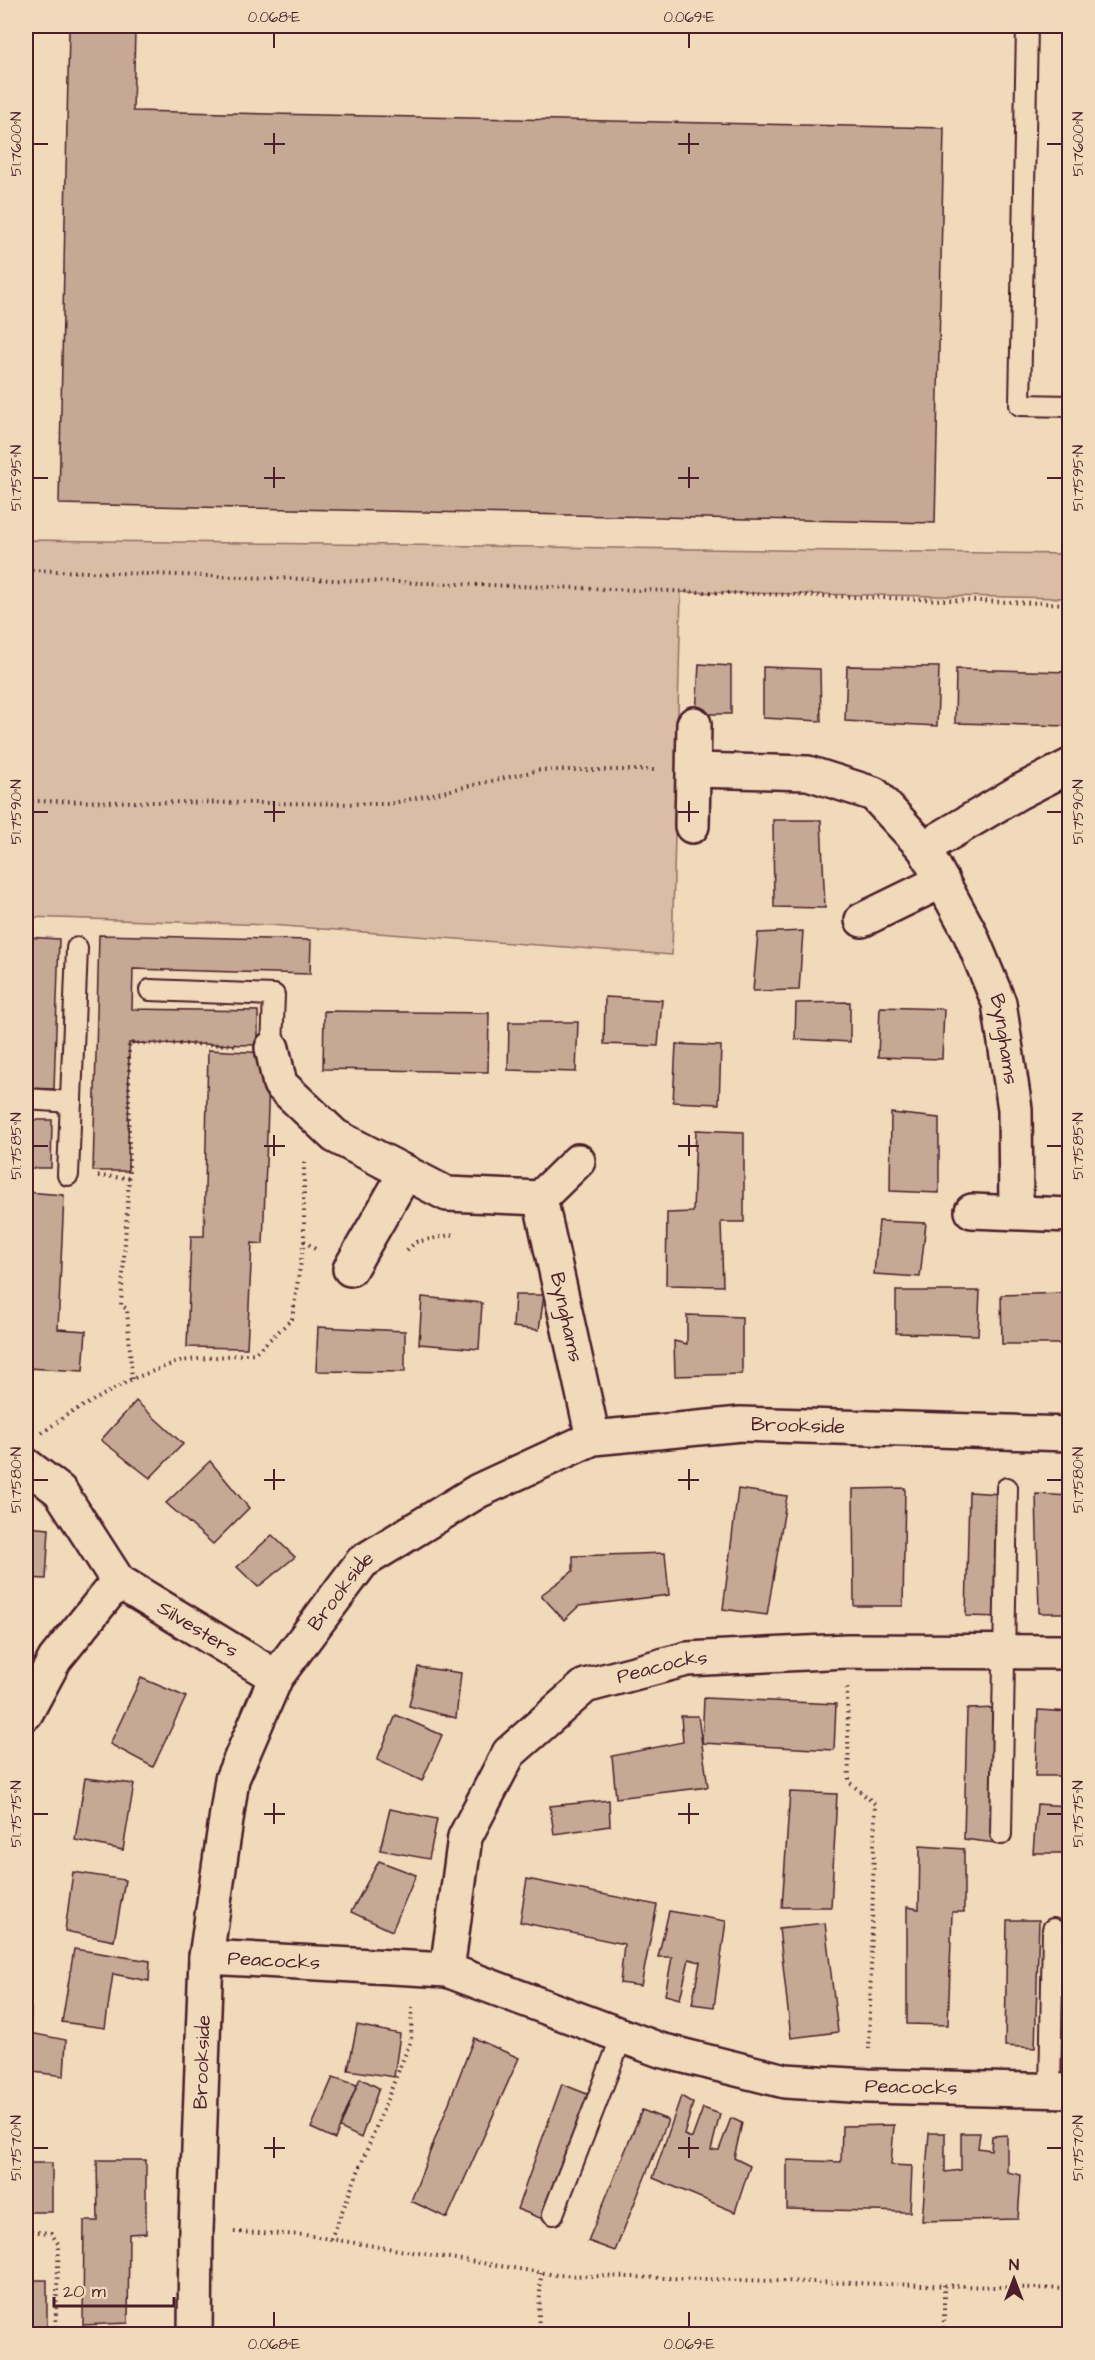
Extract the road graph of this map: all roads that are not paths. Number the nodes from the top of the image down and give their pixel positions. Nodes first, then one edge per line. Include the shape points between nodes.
1 (1027, 26) edge
2 (1070, 406) edge
3 (694, 724) dead end
4 (1070, 766) edge
5 (694, 770) junction
6 (692, 826) dead end
7 (924, 849) junction
8 (942, 881) junction
9 (862, 920) dead end
10 (77, 948) dead end
11 (150, 990) dead end
12 (273, 1048) joint
13 (26, 1099) edge
14 (71, 1102) junction
15 (578, 1161) dead end
16 (406, 1173) junction
17 (68, 1175) dead end
18 (540, 1198) junction
19 (972, 1211) dead end
20 (1016, 1211) junction
21 (1070, 1215) edge
22 (350, 1269) road end
23 (1070, 1434) edge
24 (593, 1438) junction
25 (30, 1452) edge
26 (1008, 1488) dead end
27 (118, 1581) junction
28 (1005, 1651) junction
29 (1070, 1652) edge
30 (276, 1677) junction
31 (26, 1713) edge
32 (1001, 1834) dead end
33 (1053, 1929) dead end
34 (206, 1957) junction
35 (447, 1970) junction
36 (622, 2036) junction
37 (1060, 2091) edge
38 (553, 2214) dead end
39 (195, 2334) edge

1 - 2 lane via 1020,405
3 - 5 street
4 - 7 street
5 - 6 street
5 - 7 street, Bynghams via 808,773 874,794
7 - 8 street, Bynghams
8 - 9 street
8 - 20 street, Bynghams via 969,931 999,1004 1015,1109
10 - 14 lane
11 - 12 lane via 274,995
12 - 16 street via 280,1084 336,1136
13 - 14 lane
14 - 17 lane
15 - 18 street
16 - 18 street via 447,1194
16 - 22 street
18 - 24 street, Bynghams
19 - 20 street
20 - 21 street
23 - 24 street, Brookside via 741,1424
24 - 30 street, Brookside via 478,1491 362,1562
25 - 27 street, Silvesters
26 - 28 lane
27 - 30 street, Silvesters
27 - 31 street via 55,1659
28 - 29 street, Peacocks
28 - 32 lane
28 - 35 street, Peacocks via 847,1651 687,1659 585,1686 509,1753 465,1837
30 - 34 street, Brookside via 232,1779
33 - 37 lane
34 - 35 street, Peacocks
34 - 39 street, Brookside
35 - 36 street, Peacocks
36 - 37 street, Peacocks via 660,2050 785,2081
36 - 38 lane

